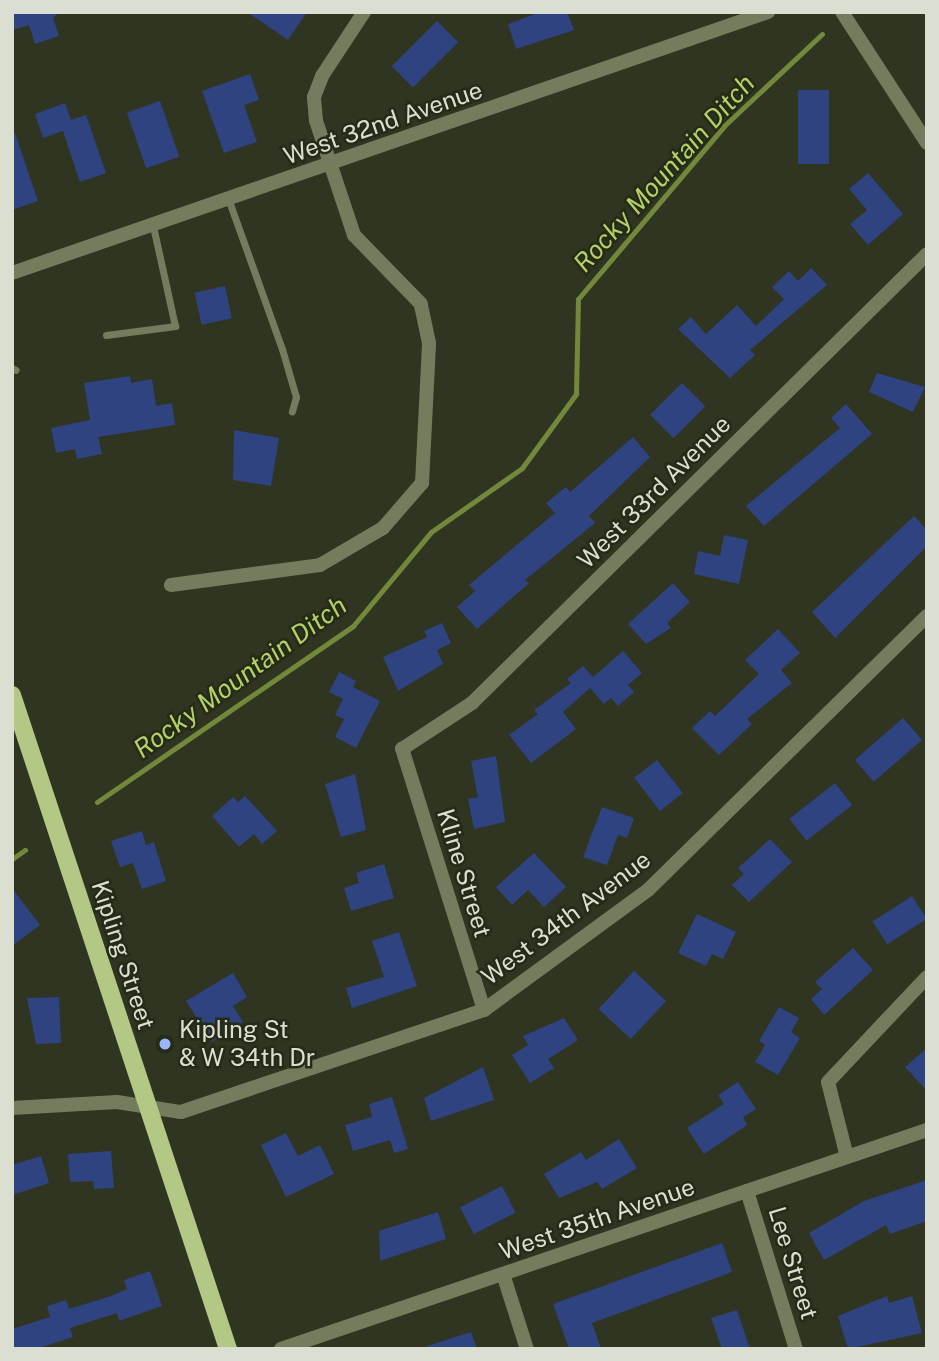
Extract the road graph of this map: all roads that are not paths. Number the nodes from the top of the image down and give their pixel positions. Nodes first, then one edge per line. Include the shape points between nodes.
1 (365, 12) edge
2 (768, 12) edge
3 (842, 12) edge
4 (927, 143) edge
5 (328, 166) junction
6 (229, 201) junction
7 (153, 226) junction
8 (927, 254) edge
9 (12, 273) edge
10 (106, 335) dead end
11 (292, 411) dead end
12 (171, 585) dead end
13 (927, 616) edge
14 (12, 695) edge
15 (402, 749) joint
16 (927, 977) edge
17 (484, 1010) junction
18 (12, 1108) edge
19 (148, 1109) junction
20 (927, 1130) edge
21 (847, 1157) junction
22 (747, 1191) junction
23 (503, 1275) junction
24 (228, 1349) edge
25 (281, 1349) edge
26 (527, 1349) edge
27 (796, 1349) edge

1 - 5 street via 335,53 314,97
2 - 5 street, West 32nd Avenue
3 - 4 street
5 - 6 street, West 32nd Avenue
5 - 12 street via 354,235 421,304 429,343 422,483 383,528 320,565
6 - 7 street, West 32nd Avenue
6 - 11 lane via 282,349 296,397
7 - 9 street, West 32nd Avenue
7 - 10 lane via 175,326
8 - 15 street, West 33rd Avenue via 472,703
13 - 17 street, West 34th Avenue via 648,890
14 - 19 main road, Kipling Street
15 - 17 street, Kline Street
16 - 21 street via 828,1082
17 - 19 street, West 34th Avenue via 181,1112
18 - 19 street, West 34th Avenue via 117,1102
19 - 24 main road, Kipling Street
20 - 21 street, West 35th Avenue
21 - 22 street, West 35th Avenue
22 - 23 street, West 35th Avenue
22 - 27 street, Lee Street
23 - 25 street, West 35th Avenue
23 - 26 street

